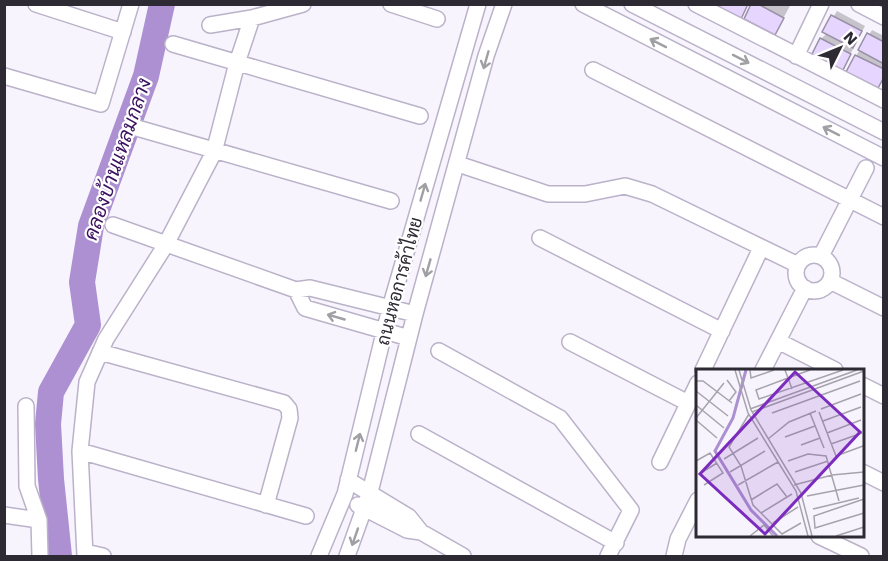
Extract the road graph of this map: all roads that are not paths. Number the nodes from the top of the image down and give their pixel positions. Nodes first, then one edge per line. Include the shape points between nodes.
1 (36, 4) edge
2 (131, 4) edge
3 (303, 4) edge
4 (391, 4) edge
5 (478, 4) edge
6 (504, 4) edge
7 (583, 4) edge
8 (632, 4) edge
9 (696, 4) edge
10 (821, 4) edge
11 (859, 4) edge
12 (884, 17) edge
13 (252, 18) junction
14 (437, 19) dead end
15 (210, 25) dead end
16 (123, 32) junction
17 (173, 44) dead end
18 (796, 56) junction
19 (237, 63) junction
20 (593, 70) dead end
21 (4, 75) edge
22 (884, 100) edge
23 (420, 116) dead end
24 (137, 128) dead end
25 (884, 132) edge
26 (214, 152) junction
27 (884, 158) edge
28 (458, 164) junction
29 (866, 168) dead end
30 (850, 200) junction
31 (391, 201) dead end
32 (884, 217) edge
33 (113, 225) dead end
34 (540, 238) dead end
35 (165, 246) junction
36 (761, 248) junction
37 (821, 256) junction
38 (798, 265) junction
39 (830, 281) junction
40 (805, 288) junction
41 (296, 290) junction
42 (390, 308) junction
43 (884, 308) edge
44 (415, 314) junction
45 (722, 331) junction
46 (385, 332) junction
47 (409, 338) junction
48 (778, 341) junction
49 (570, 342) dead end
50 (440, 351) dead end
51 (100, 352) junction
52 (703, 369) edge
53 (764, 369) edge
54 (833, 369) edge
55 (864, 386) edge
56 (696, 387) edge
57 (884, 396) edge
58 (688, 403) junction
59 (26, 406) dead end
60 (419, 434) dead end
61 (80, 451) junction
62 (660, 462) dead end
63 (864, 473) edge
64 (348, 480) junction
65 (884, 483) edge
66 (370, 492) junction
67 (343, 498) junction
68 (696, 504) edge
69 (266, 505) junction
70 (364, 509) junction
71 (4, 515) edge
72 (306, 516) dead end
73 (39, 520) junction
74 (421, 531) junction
75 (821, 537) edge
76 (612, 550) edge
77 (85, 554) edge
78 (40, 556) edge
79 (103, 556) edge
80 (319, 556) edge
81 (347, 556) edge
82 (464, 556) edge
83 (674, 556) edge
84 (861, 556) edge

1 - 16 street
2 - 16 street
3 - 13 street
4 - 14 street
42 -> 5 street, ถนนหอการค้าไทย
6 -> 28 street, ถนนหอการค้าไทย
27 -> 7 street
8 -> 25 street
9 - 18 street
10 - 18 street
11 - 12 street
13 - 15 street
13 - 19 street
16 - 21 street via 101,104
17 - 19 street
18 - 22 street
19 - 23 street
19 - 26 street
20 - 30 street
24 - 26 street
26 - 31 street
26 - 35 street
28 - 36 street via 548,194 585,194 625,186 652,194
28 -> 44 street, ถนนหอการค้าไทย
29 - 30 street
30 - 32 street
30 - 37 street
33 - 35 street
34 - 45 street
35 - 41 street
35 - 51 street
36 - 38 street
36 - 45 street
37 - 38 street via 809,255
37 - 39 street via 830,264
38 - 40 street via 797,279
39 - 40 street via 822,289
39 - 43 street
40 - 48 street
41 - 42 street via 310,288
46 -> 41 street via 305,308
42 - 44 street
42 - 46 street, ถนนหอการค้าไทย
44 - 47 street, ถนนหอการค้าไทย
45 - 52 street
46 - 47 street
64 -> 46 street, ถนนหอการค้าไทย
47 - 66 street, ถนนหอการค้าไทย
48 - 53 street
48 - 54 street
49 - 58 street
50 - 76 street via 560,418 631,510
51 - 61 street via 87,382
51 - 69 street via 284,403 290,418
55 - 57 street
56 - 58 street
58 - 62 street
59 - 73 street via 27,486
60 - 76 street
61 - 69 street
61 - 77 street
63 - 65 street
64 - 66 street
64 - 67 street, ถนนหอการค้าไทย
66 - 70 street, ถนนหอการค้าไทย
66 - 74 street via 409,517
67 - 70 street
67 - 80 street, ถนนหอการค้าไทย
68 - 83 street
69 - 72 street
70 - 74 street via 406,530
70 -> 81 street, ถนนหอการค้าไทย
71 - 73 street
73 - 78 street
74 - 82 street
75 - 84 street
77 - 79 street

